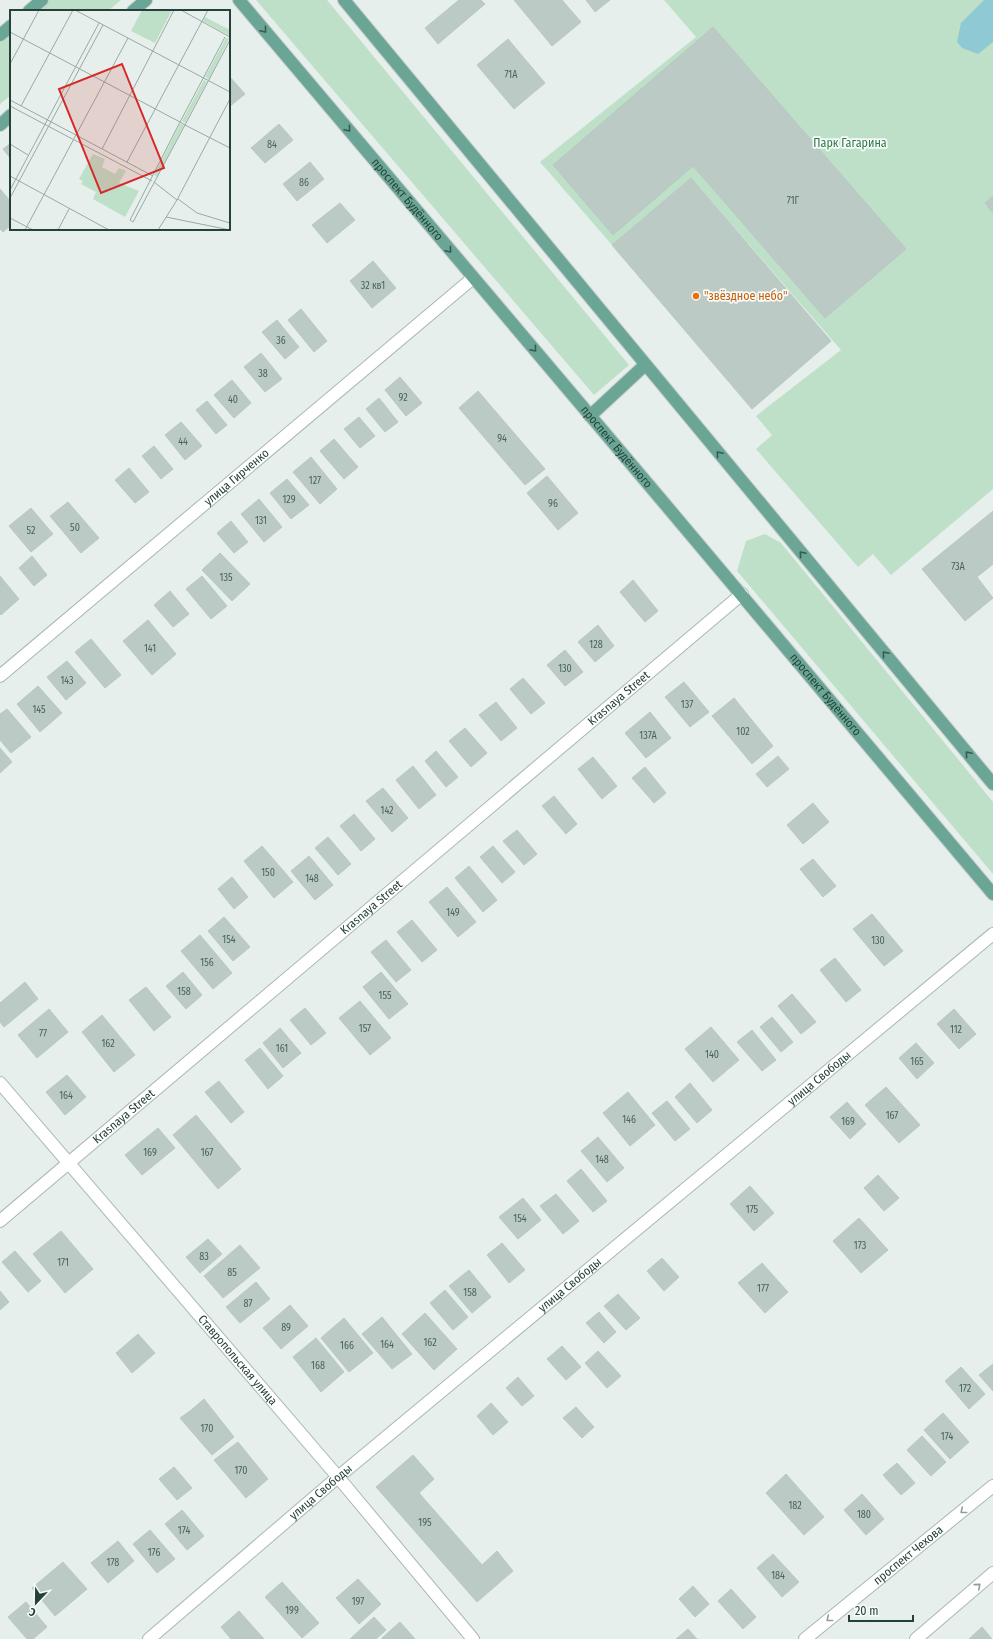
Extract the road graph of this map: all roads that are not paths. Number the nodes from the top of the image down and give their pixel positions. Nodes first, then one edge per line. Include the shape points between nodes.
1 (42, 0) edge
2 (146, 0) edge
3 (239, 0) edge
4 (344, 0) edge
5 (30, 10) edge
6 (134, 10) edge
7 (10, 27) edge
8 (0, 35) edge
9 (10, 116) edge
10 (0, 125) edge
11 (473, 278) junction
12 (645, 365) junction
13 (590, 416) junction
14 (742, 594) junction
15 (0, 676) edge
16 (993, 784) edge
17 (993, 894) edge
18 (993, 934) edge
19 (0, 1083) edge
20 (68, 1162) junction
21 (0, 1221) edge
22 (338, 1477) junction
23 (993, 1486) edge
24 (993, 1573) edge
25 (150, 1639) edge
26 (473, 1639) edge
27 (805, 1639) edge
28 (916, 1639) edge

1 - 5 main road
2 - 6 main road
3 -> 11 main road, проспект Будённого
4 - 12 main road
7 - 8 main road
9 - 10 main road
11 -> 13 main road, проспект Будённого
11 - 15 street, улица Гирченко
12 - 13 main road
16 -> 12 main road
13 - 14 main road, проспект Будённого
14 - 17 main road, проспект Будённого
14 - 20 street, Krasnaya Street
18 - 22 street, улица Свободы
19 - 20 street, Ставропольская улица
20 - 21 street, Krasnaya Street
20 - 22 street, Ставропольская улица
22 - 25 street, улица Свободы
22 - 26 street, Ставропольская улица
23 -> 27 street, проспект Чехова
28 -> 24 street

